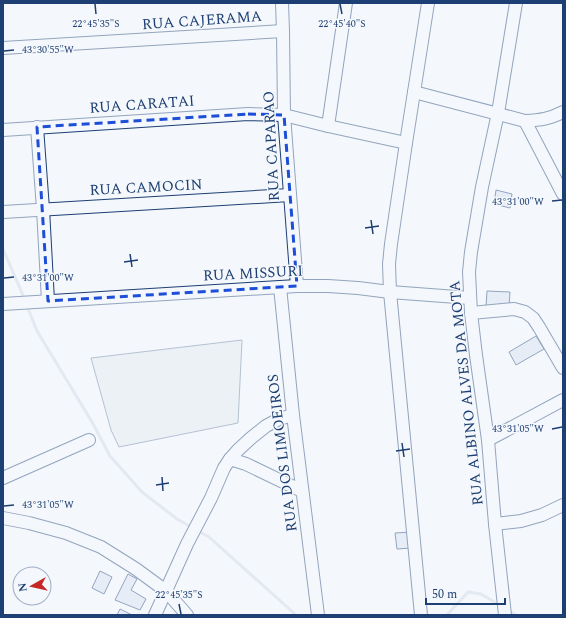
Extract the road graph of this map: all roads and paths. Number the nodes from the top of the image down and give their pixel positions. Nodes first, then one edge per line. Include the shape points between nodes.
1 (282, 3) edge
2 (346, 3) edge
3 (428, 3) edge
4 (516, 3) edge
5 (283, 31) junction
6 (3, 48) edge
7 (414, 92) junction
8 (563, 112) edge
9 (498, 113) junction
10 (284, 115) junction
11 (525, 121) junction
12 (328, 126) junction
13 (37, 127) junction
14 (3, 130) edge
15 (406, 143) junction
16 (563, 194) edge
17 (290, 195) junction
18 (43, 209) junction
19 (3, 212) edge
20 (297, 286) junction
21 (280, 288) junction
22 (390, 292) junction
23 (470, 298) junction
24 (43, 301) junction
25 (6, 303) edge
26 (471, 313) junction
27 (563, 368) edge
28 (563, 400) edge
29 (293, 415) junction
30 (89, 440) dead end
31 (488, 440) junction
32 (230, 459) junction
33 (3, 478) edge
34 (302, 491) junction
35 (563, 505) edge
36 (3, 518) edge
37 (495, 524) junction
38 (166, 591) junction
39 (318, 614) edge
40 (155, 615) edge
41 (187, 615) edge
42 (421, 615) edge
43 (505, 615) edge

1 - 5 street, RUA CAPARAO
2 - 12 street
3 - 7 street
4 - 9 street, RUA ALBINO ALVES DA MOTA
5 - 6 street, RUA CAJERAMA
5 - 10 street, RUA CAPARAO
7 - 9 street
7 - 15 street
8 - 11 street via 543,120
9 - 11 street
9 - 23 street, RUA ALBINO ALVES DA MOTA via 470,252
10 - 12 street, RUA CARATAI
10 - 13 street, RUA CARATAI via 248,114
10 - 17 street, RUA CAPARAO
11 - 16 street
12 - 15 street, RUA CARATAI
13 - 14 street, RUA CARATAI
13 - 18 street
15 - 22 street via 391,244
17 - 18 street, RUA CAMOCIN
17 - 20 street, RUA CAPARAO
18 - 19 street, RUA CAMOCIN
18 - 24 street
20 - 21 street, RUA MISSURI
20 - 22 street, RUA MISSURI
21 - 24 street, RUA MISSURI
21 - 29 street, RUA DOS LIMOEIROS
22 - 23 street, RUA MISSURI
22 - 42 street
23 - 26 street, RUA ALBINO ALVES DA MOTA
24 - 25 street, RUA MISSURI
26 - 27 street via 514,309 525,312 533,318
26 - 31 street, RUA ALBINO ALVES DA MOTA
28 - 31 street
29 - 32 street via 266,426
29 - 34 street, RUA DOS LIMOEIROS
30 - 33 street
31 - 37 street, RUA ALBINO ALVES DA MOTA
32 - 34 street
32 - 38 street
34 - 39 street, RUA DOS LIMOEIROS
35 - 37 street via 521,521
36 - 38 street via 66,533 101,547
37 - 43 street, RUA ALBINO ALVES DA MOTA
38 - 40 street
38 - 41 street

